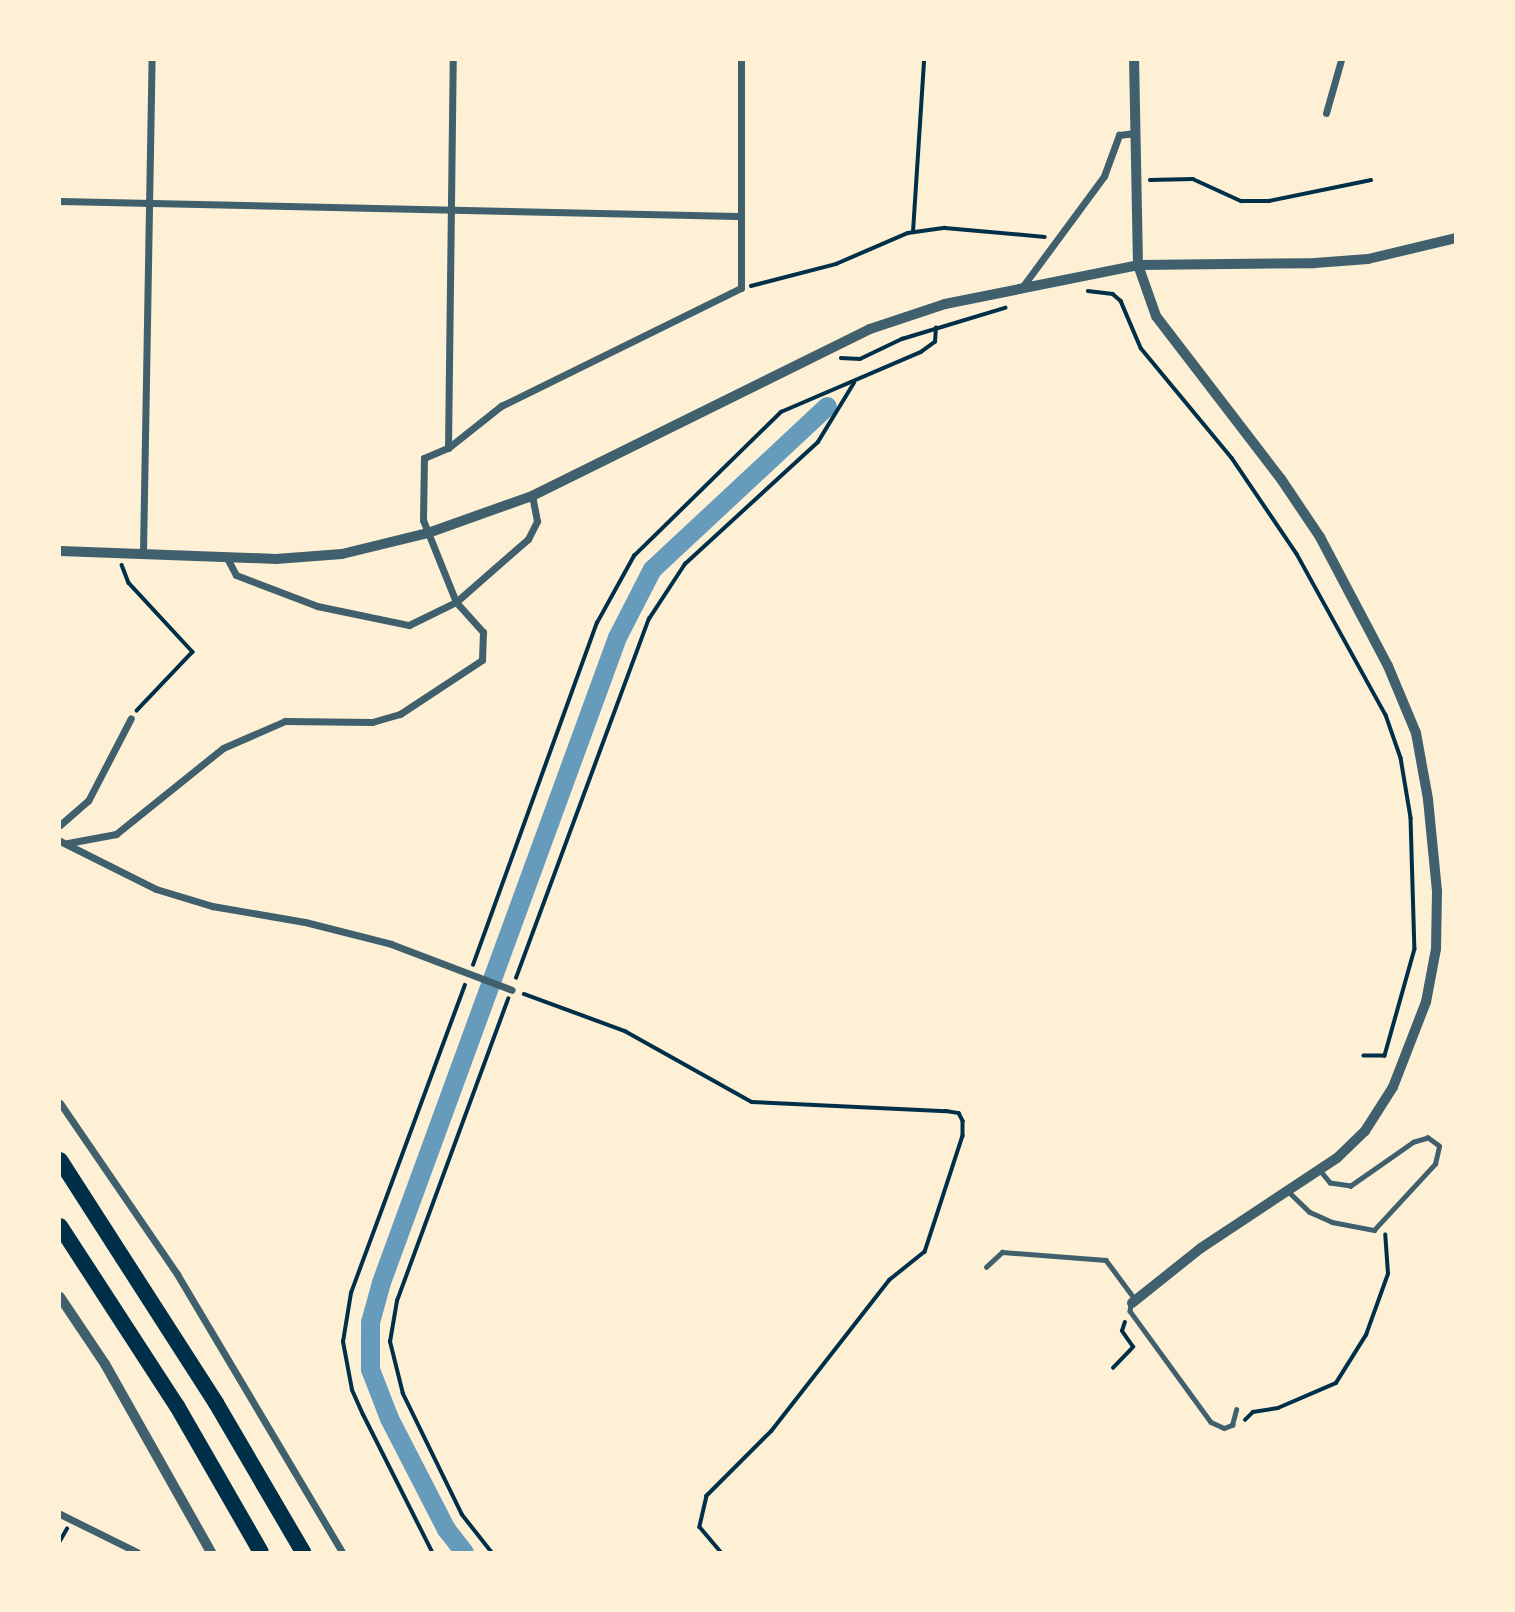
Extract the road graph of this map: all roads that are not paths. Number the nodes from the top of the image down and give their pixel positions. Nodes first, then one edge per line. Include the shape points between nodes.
1 (152, 60) edge
2 (453, 60) edge
3 (741, 60) edge
4 (1134, 60) edge
5 (1341, 60) edge
6 (1326, 113) dead end
7 (1135, 133) junction
8 (60, 201) edge
9 (152, 202) junction
10 (450, 213) junction
11 (737, 216) junction
12 (1455, 238) edge
13 (1138, 265) junction
14 (1023, 286) junction
15 (447, 448) junction
16 (532, 496) junction
17 (428, 533) junction
18 (60, 551) edge
19 (143, 552) junction
20 (227, 558) junction
21 (456, 602) junction
22 (131, 718) road end
23 (60, 825) edge
24 (60, 841) edge
25 (68, 843) junction
26 (512, 990) road end
27 (60, 1103) edge
28 (60, 1160) edge
29 (1319, 1170) junction
30 (1287, 1191) junction
31 (60, 1226) edge
32 (986, 1266) dead end
33 (60, 1297) edge
34 (1133, 1305) junction
35 (1236, 1410) dead end
36 (60, 1514) edge
37 (137, 1552) edge
38 (211, 1552) edge
39 (261, 1552) edge
40 (303, 1552) edge
41 (342, 1552) edge

1 - 9 street
2 - 10 street
3 - 11 street
4 - 7 street
5 - 6 street
7 - 13 street
7 - 14 street via 1119,135 1104,176 1054,237
8 - 9 street
9 - 10 street
9 - 19 street
10 - 11 street
10 - 15 street
11 - 15 street via 741,288 501,406
12 - 13 street via 1368,259
13 - 14 street
13 - 29 street via 1156,316 1282,479 1320,537 1388,666 1416,733 1437,891 1436,949 1426,1002 1393,1087 1365,1131
14 - 16 street via 945,304 870,329
15 - 17 street via 424,458 423,520
16 - 17 street
16 - 21 street via 537,521 534,531
17 - 20 street via 342,554
17 - 21 street
18 - 19 street
19 - 20 street
20 - 21 street via 236,575 317,606 387,624 409,625
21 - 25 street via 483,632 482,660 435,694 400,714 372,722 285,721 223,748 116,834
22 - 23 street via 88,801
24 - 25 street
25 - 26 street via 156,889 212,906 305,922 391,944
27 - 41 street via 177,1274
28 - 40 highway via 202,1381
29 - 30 street
29 - 30 lane via 1330,1184 1351,1186 1414,1142 1428,1139 1439,1146 1435,1164 1374,1230 1332,1222 1310,1212
30 - 34 street via 1201,1248
31 - 39 highway via 177,1406
32 - 34 lane via 1002,1252 1106,1260
33 - 38 street via 105,1364
34 - 35 lane via 1211,1422 1224,1428 1232,1425
36 - 37 street

